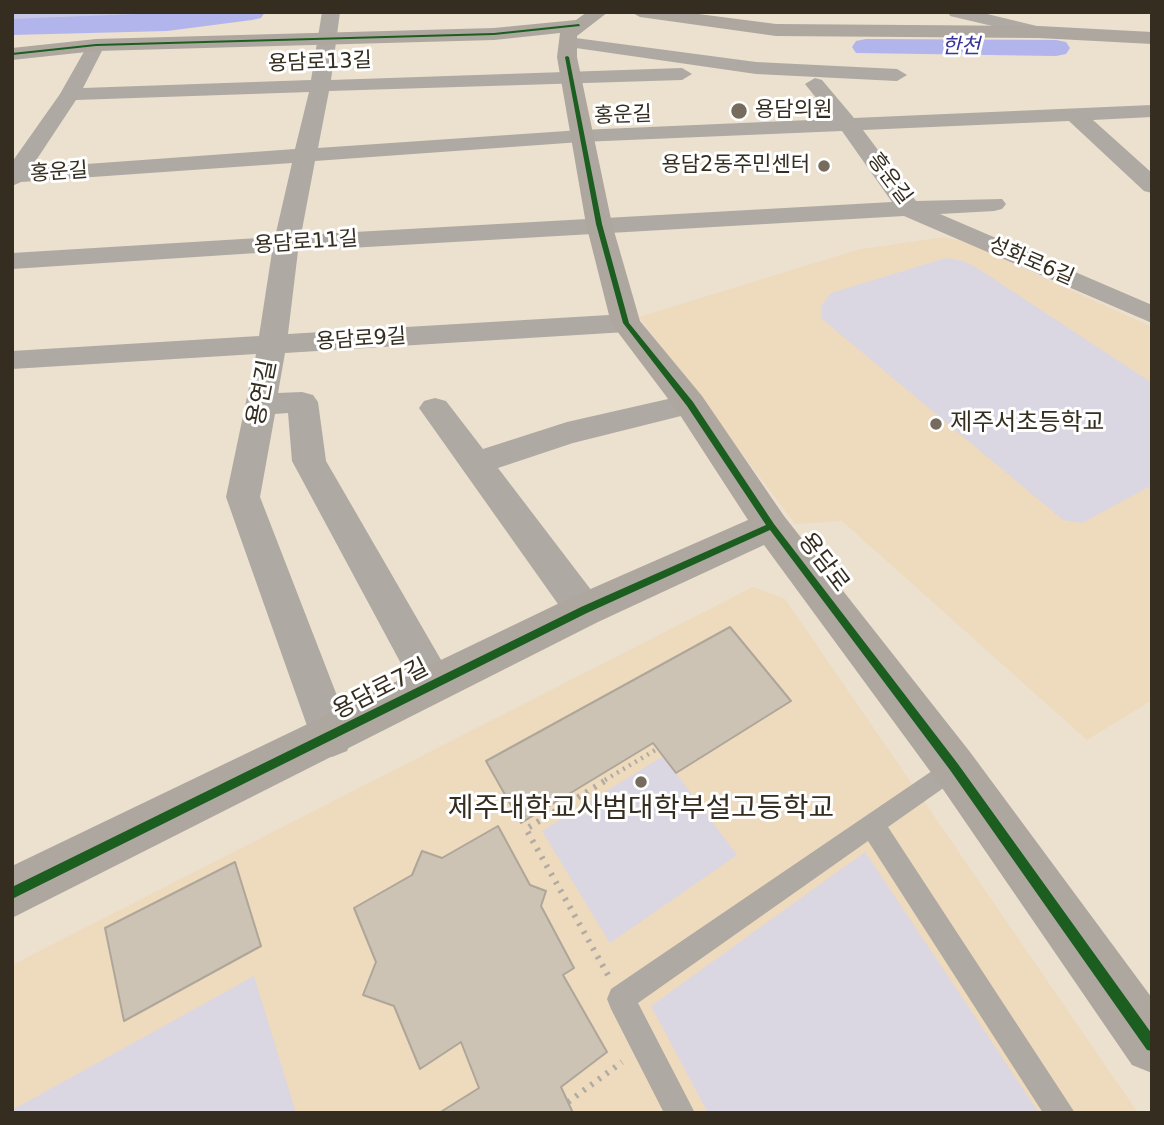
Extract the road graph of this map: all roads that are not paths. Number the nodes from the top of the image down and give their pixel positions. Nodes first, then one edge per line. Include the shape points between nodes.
1 (956, 12) edge
2 (618, 19) edge
3 (329, 23) edge
4 (1152, 31) edge
5 (1045, 32) junction
6 (568, 36) edge
7 (1152, 37) edge
8 (96, 45) junction
9 (12, 54) edge
10 (682, 74) dead end
11 (897, 75) dead end
12 (815, 85) dead end
13 (320, 86) junction
14 (70, 94) junction
15 (1152, 111) edge
16 (1075, 115) junction
17 (849, 125) junction
18 (581, 136) junction
19 (307, 154) junction
20 (13, 177) edge
21 (1152, 186) edge
22 (994, 204) dead end
23 (910, 210) junction
24 (599, 224) junction
25 (286, 245) junction
26 (12, 261) edge
27 (1152, 315) edge
28 (626, 323) junction
29 (272, 345) junction
30 (12, 360) edge
31 (690, 404) junction
32 (260, 405) junction
33 (435, 408) dead end
34 (474, 464) junction
35 (771, 526) junction
36 (584, 610) junction
37 (433, 684) junction
38 (332, 737) junction
39 (954, 767) junction
40 (872, 825) junction
41 (12, 893) edge
42 (1152, 1045) edge
43 (680, 1113) edge
44 (1060, 1113) edge

1 - 5 street
2 - 5 street via 726,32
2 - 6 street
3 - 6 street
3 - 8 street
3 - 13 street, 용연길
4 - 5 street
5 - 7 street
6 - 10 street
6 - 11 street via 756,68
6 - 13 street, 용담로13길
6 - 18 street, 용담로
8 - 9 street
8 - 14 street, 홍운길
12 - 17 street, 흥운길
13 - 14 street, 용담로13길
13 - 19 street, 용연길
14 - 20 street, 홍운길
15 - 16 street, 홍운길
16 - 17 street, 홍운길
16 - 21 street
17 - 18 street, 홍운길
17 - 23 street, 흥운길
18 - 19 street, 홍운길
18 - 24 street, 용담로
19 - 20 street, 홍운길
19 - 25 street, 용연길
22 - 23 street, 흥운길
23 - 24 street
23 - 27 street, 성화로6길
24 - 25 street, 용담로11길
24 - 28 street, 용담로
25 - 26 street, 용담로11길
25 - 29 street, 용연길
28 - 29 street, 용담로9길
28 - 31 street, 용담로
29 - 30 street, 용담로9길
29 - 32 street, 용연길
31 - 34 street via 567,433
31 - 35 street, 용담로
32 - 37 street via 302,402 309,461
32 - 38 street, 용연길 via 243,497
33 - 34 street
34 - 36 street
35 - 36 street, 용담로7길
35 - 39 street, 용담로
36 - 37 street, 용담로7길
37 - 38 street, 용담로7길
38 - 41 street, 용담로7길
39 - 40 lane
39 - 42 street, 용담로
40 - 43 lane via 621,999
40 - 44 lane

